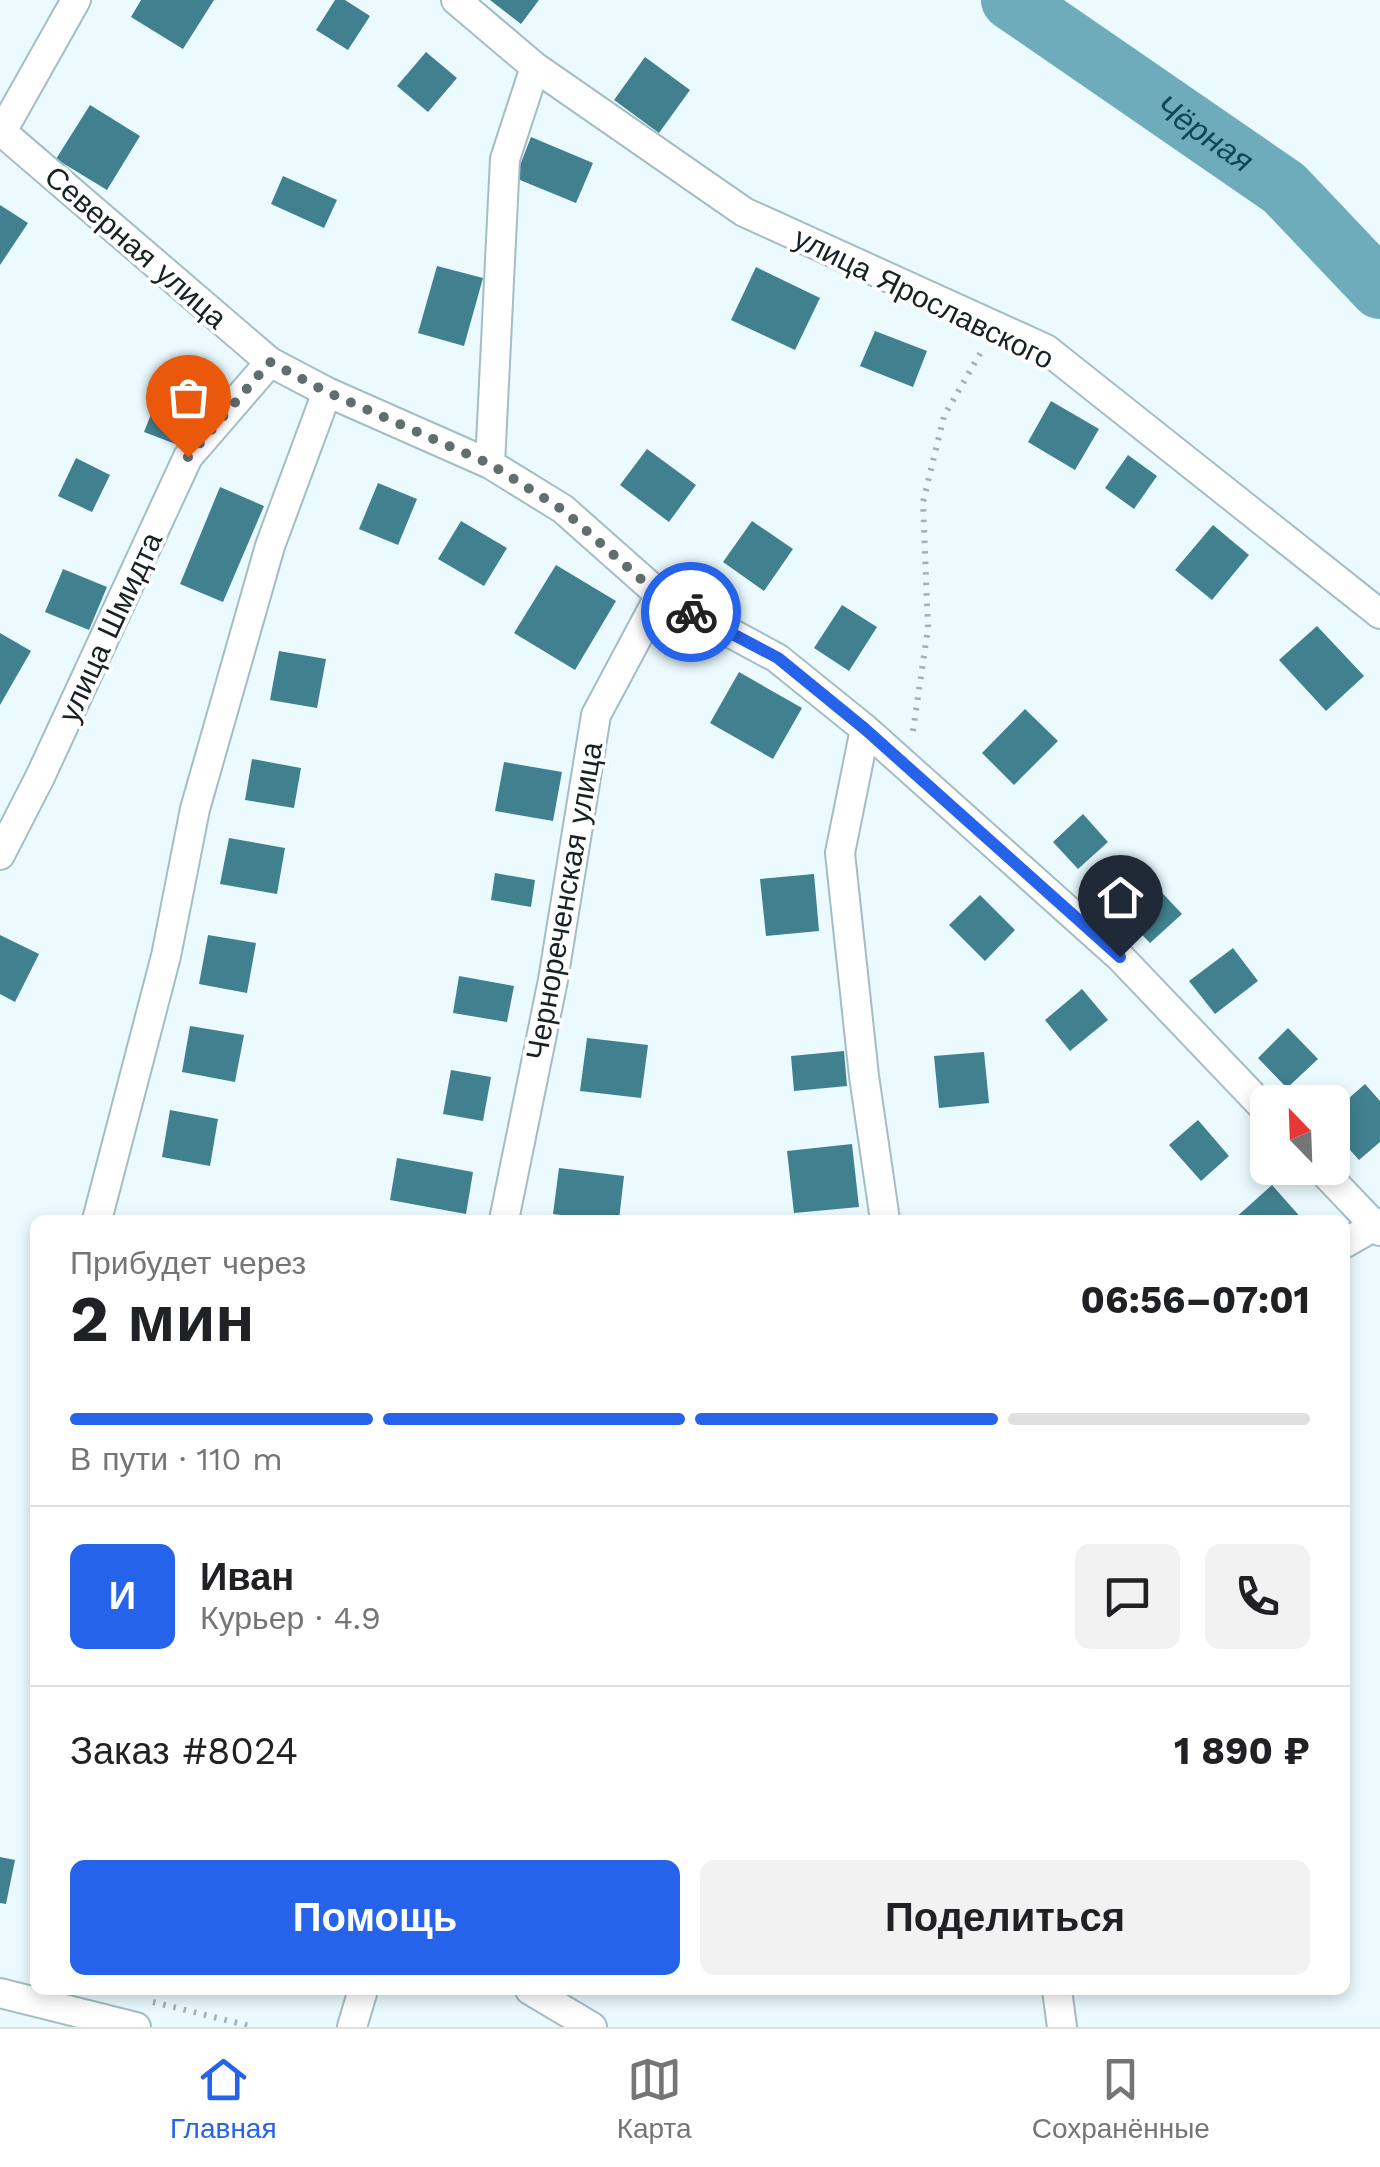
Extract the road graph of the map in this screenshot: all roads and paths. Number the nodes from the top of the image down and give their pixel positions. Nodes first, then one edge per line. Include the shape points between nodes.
1 (76, 0) edge
2 (456, 0) edge
3 (535, 68) junction
4 (1, 133) edge
5 (995, 326) junction
6 (270, 362) junction
7 (327, 392) junction
8 (490, 464) junction
9 (660, 596) junction
10 (1380, 614) edge
11 (865, 729) junction
12 (907, 766) junction
13 (0, 855) edge
14 (1250, 1093) edge
15 (1337, 1185) edge
16 (98, 1215) edge
17 (505, 1215) edge
18 (884, 1215) edge
19 (1378, 1226) edge
20 (1350, 1241) edge
21 (0, 1992) edge
22 (362, 1995) edge
23 (538, 1995) edge
24 (1058, 1995) edge
25 (139, 2013) edge
26 (254, 2027) edge
27 (352, 2027) edge
28 (592, 2027) edge
29 (1062, 2027) edge

1 - 4 street
2 - 3 street, улица Ярославского
3 - 5 street, улица Ярославского via 744,212
3 - 8 street via 504,158
4 - 6 street, Северная улица
5 - 10 street, улица Ярославского via 1046,349
5 - 12 path via 944,416 924,502 928,628
6 - 7 street, Северная улица
6 - 13 street, улица Шмидта via 188,457
7 - 8 street, Северная улица
7 - 16 street via 270,546 200,790 166,956
8 - 9 street, Северная улица via 563,510
9 - 11 street, Северная улица via 778,658
9 - 17 street, Чернореченская улица via 596,715 553,980
11 - 12 street, Северная улица
11 - 18 street via 840,853
12 - 14 street, Северная улица via 1120,957
15 - 19 street
19 - 20 street
21 - 25 street
22 - 27 street
23 - 28 street
24 - 29 street
25 - 26 path

